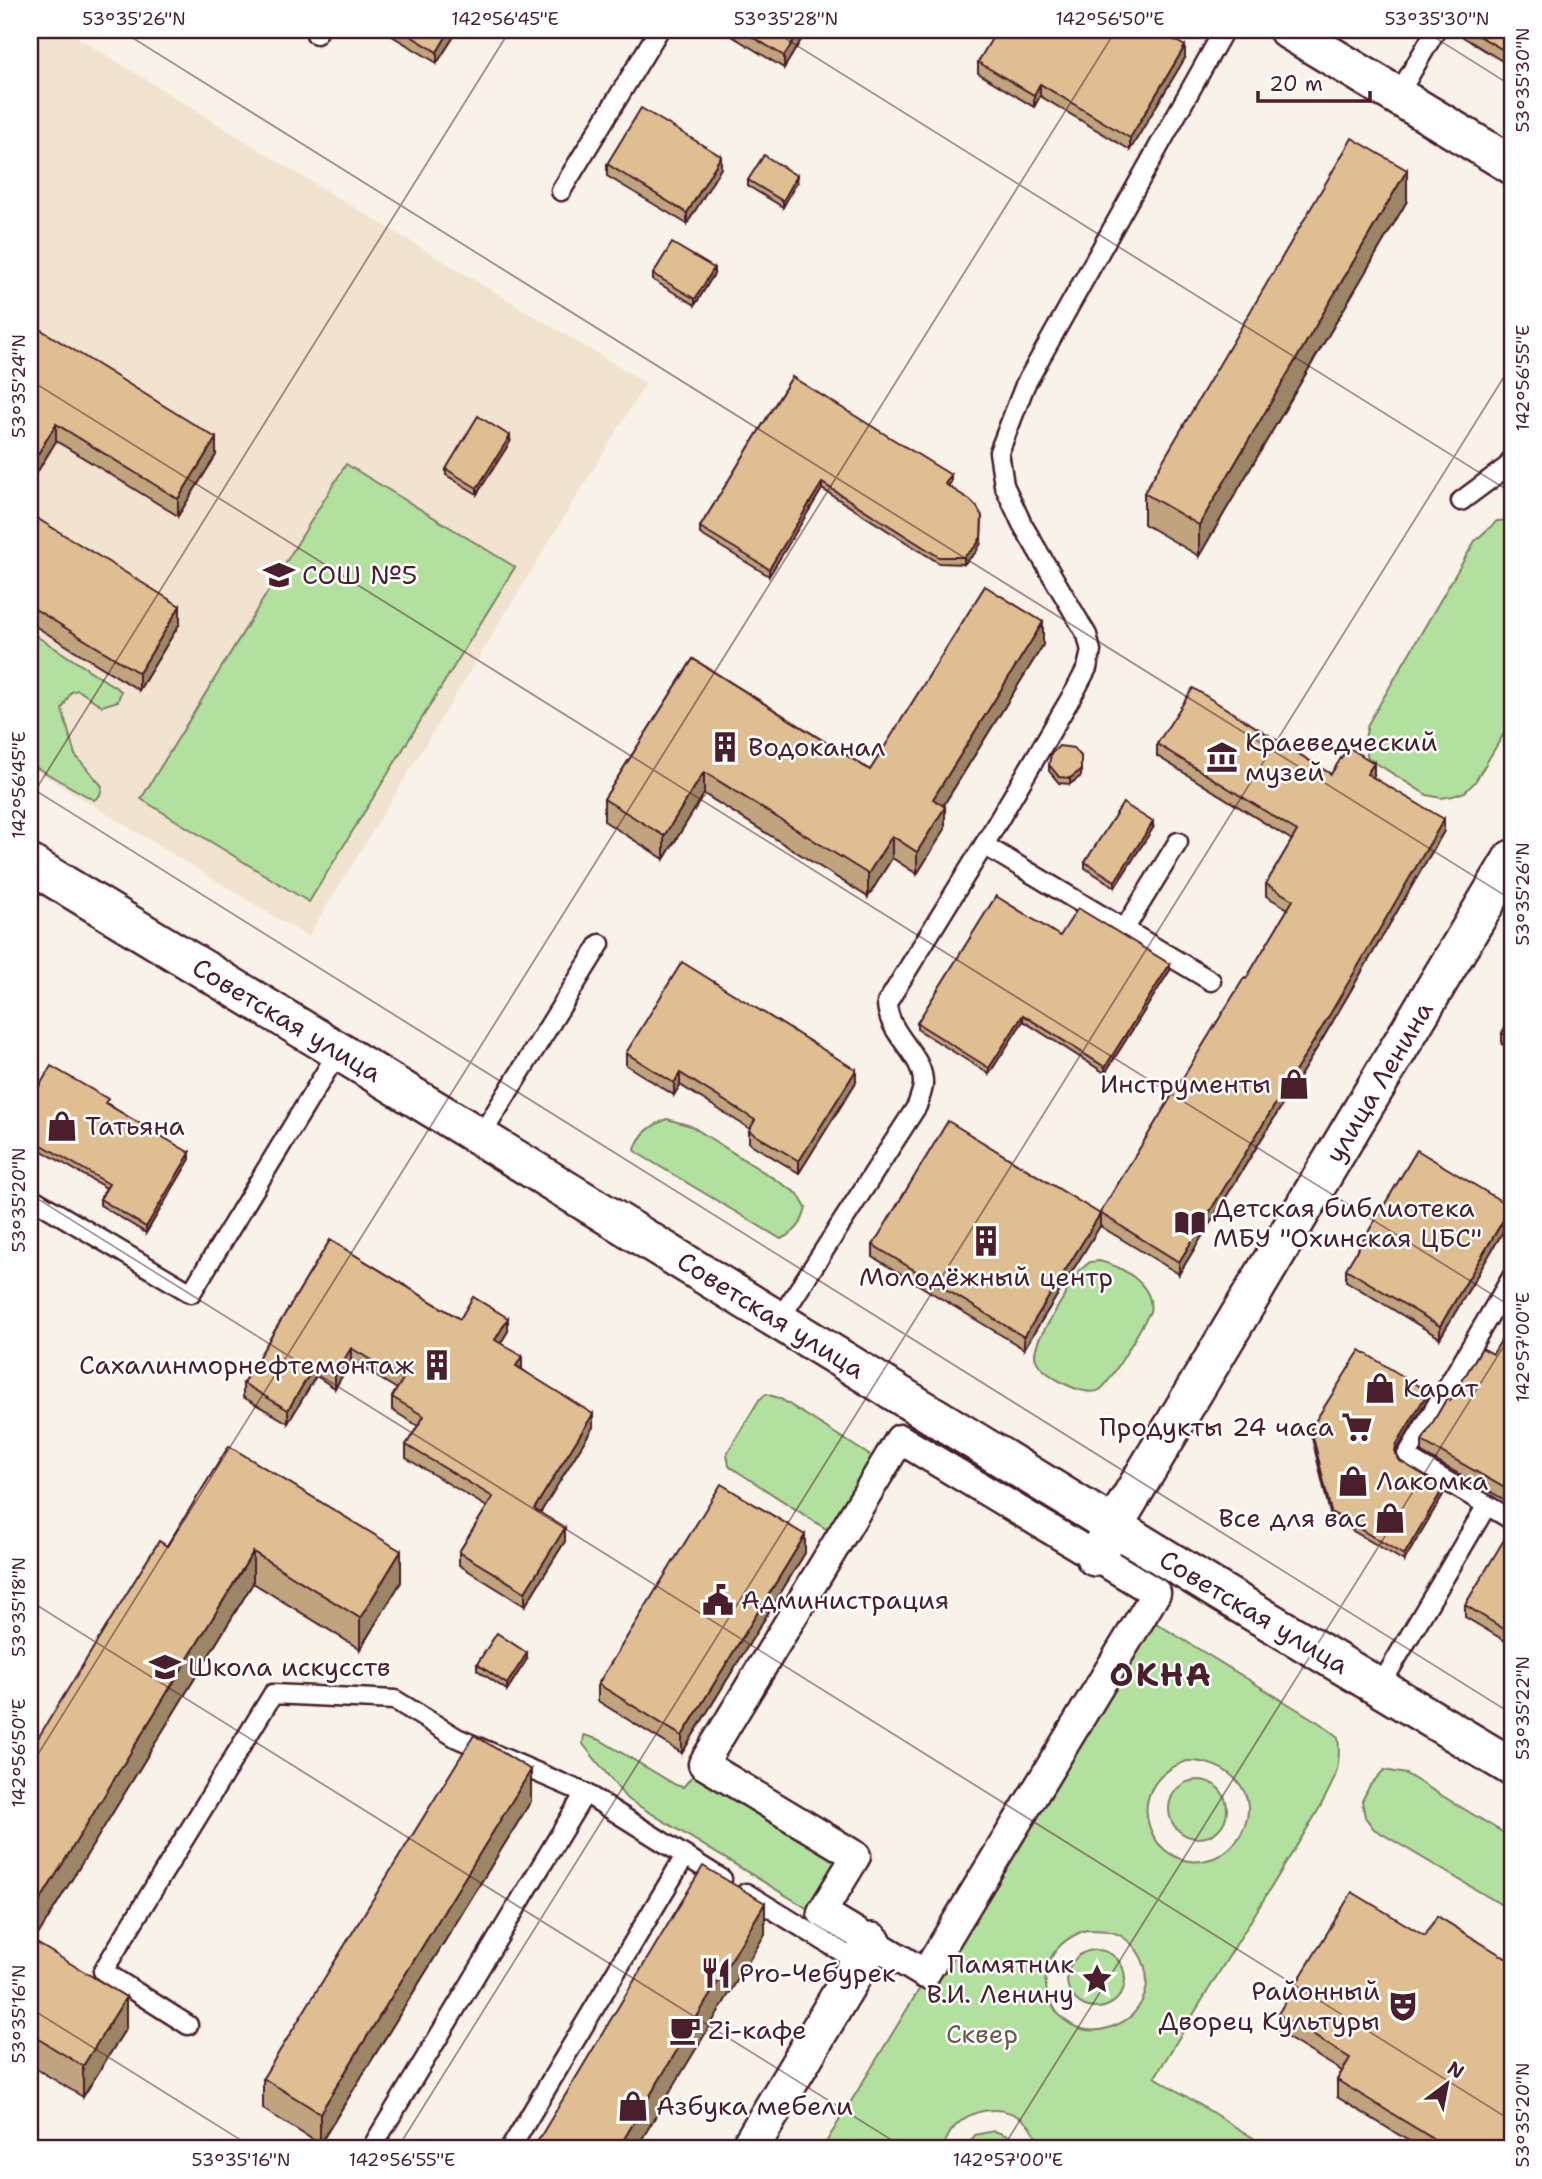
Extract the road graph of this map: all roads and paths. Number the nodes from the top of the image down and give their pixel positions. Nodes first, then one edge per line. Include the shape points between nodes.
1 (659, 30) edge
2 (1224, 30) edge
3 (1287, 30) edge
4 (1436, 30) edge
5 (1398, 95) junction
6 (1512, 165) edge
7 (561, 191) dead end
8 (1512, 459) edge
9 (1461, 501) dead end
10 (1178, 842) dead end
11 (984, 845) junction
12 (1512, 859) edge
13 (30, 864) edge
14 (1125, 928) junction
15 (600, 944) dead end
16 (1211, 981) dead end
17 (338, 1052) junction
18 (480, 1136) junction
19 (30, 1197) edge
20 (1512, 1277) edge
21 (779, 1320) junction
22 (1488, 1505) junction
23 (1512, 1520) edge
24 (1105, 1542) junction
25 (1379, 1688) junction
26 (1512, 1767) edge
27 (585, 1793) junction
28 (685, 1856) junction
29 (866, 1953) junction
30 (188, 2025) dead end
31 (371, 2149) edge
32 (510, 2149) edge
33 (749, 2149) edge

1 - 7 lane
2 - 11 lane via 1025,385 999,452 1004,485 1017,514 1087,635 1091,651 1076,689
3 - 5 street
4 - 5 lane
5 - 6 street
8 - 9 lane via 1508,467
10 - 14 lane
11 - 14 lane
11 - 21 lane via 887,1003 892,1028 922,1070 923,1086 916,1106
12 - 24 street, улица Ленина
13 - 17 street, Советская улица
14 - 16 lane
15 - 18 lane
17 - 18 street, Советская улица
17 - 19 lane via 191,1293
18 - 21 street, Советская улица
20 - 22 lane via 1406,1457
21 - 24 street, Советская улица
22 - 23 lane
22 - 25 lane
24 - 25 street, Советская улица
24 - 29 street via 1156,1593 925,1974
24 - 29 street via 900,1439 703,1764 856,1856 822,1912
25 - 26 street, Советская улица
27 - 28 lane
27 - 30 lane via 457,1738 395,1700 273,1695 103,1971
27 - 31 lane
28 - 29 lane
28 - 32 lane
29 - 33 street

